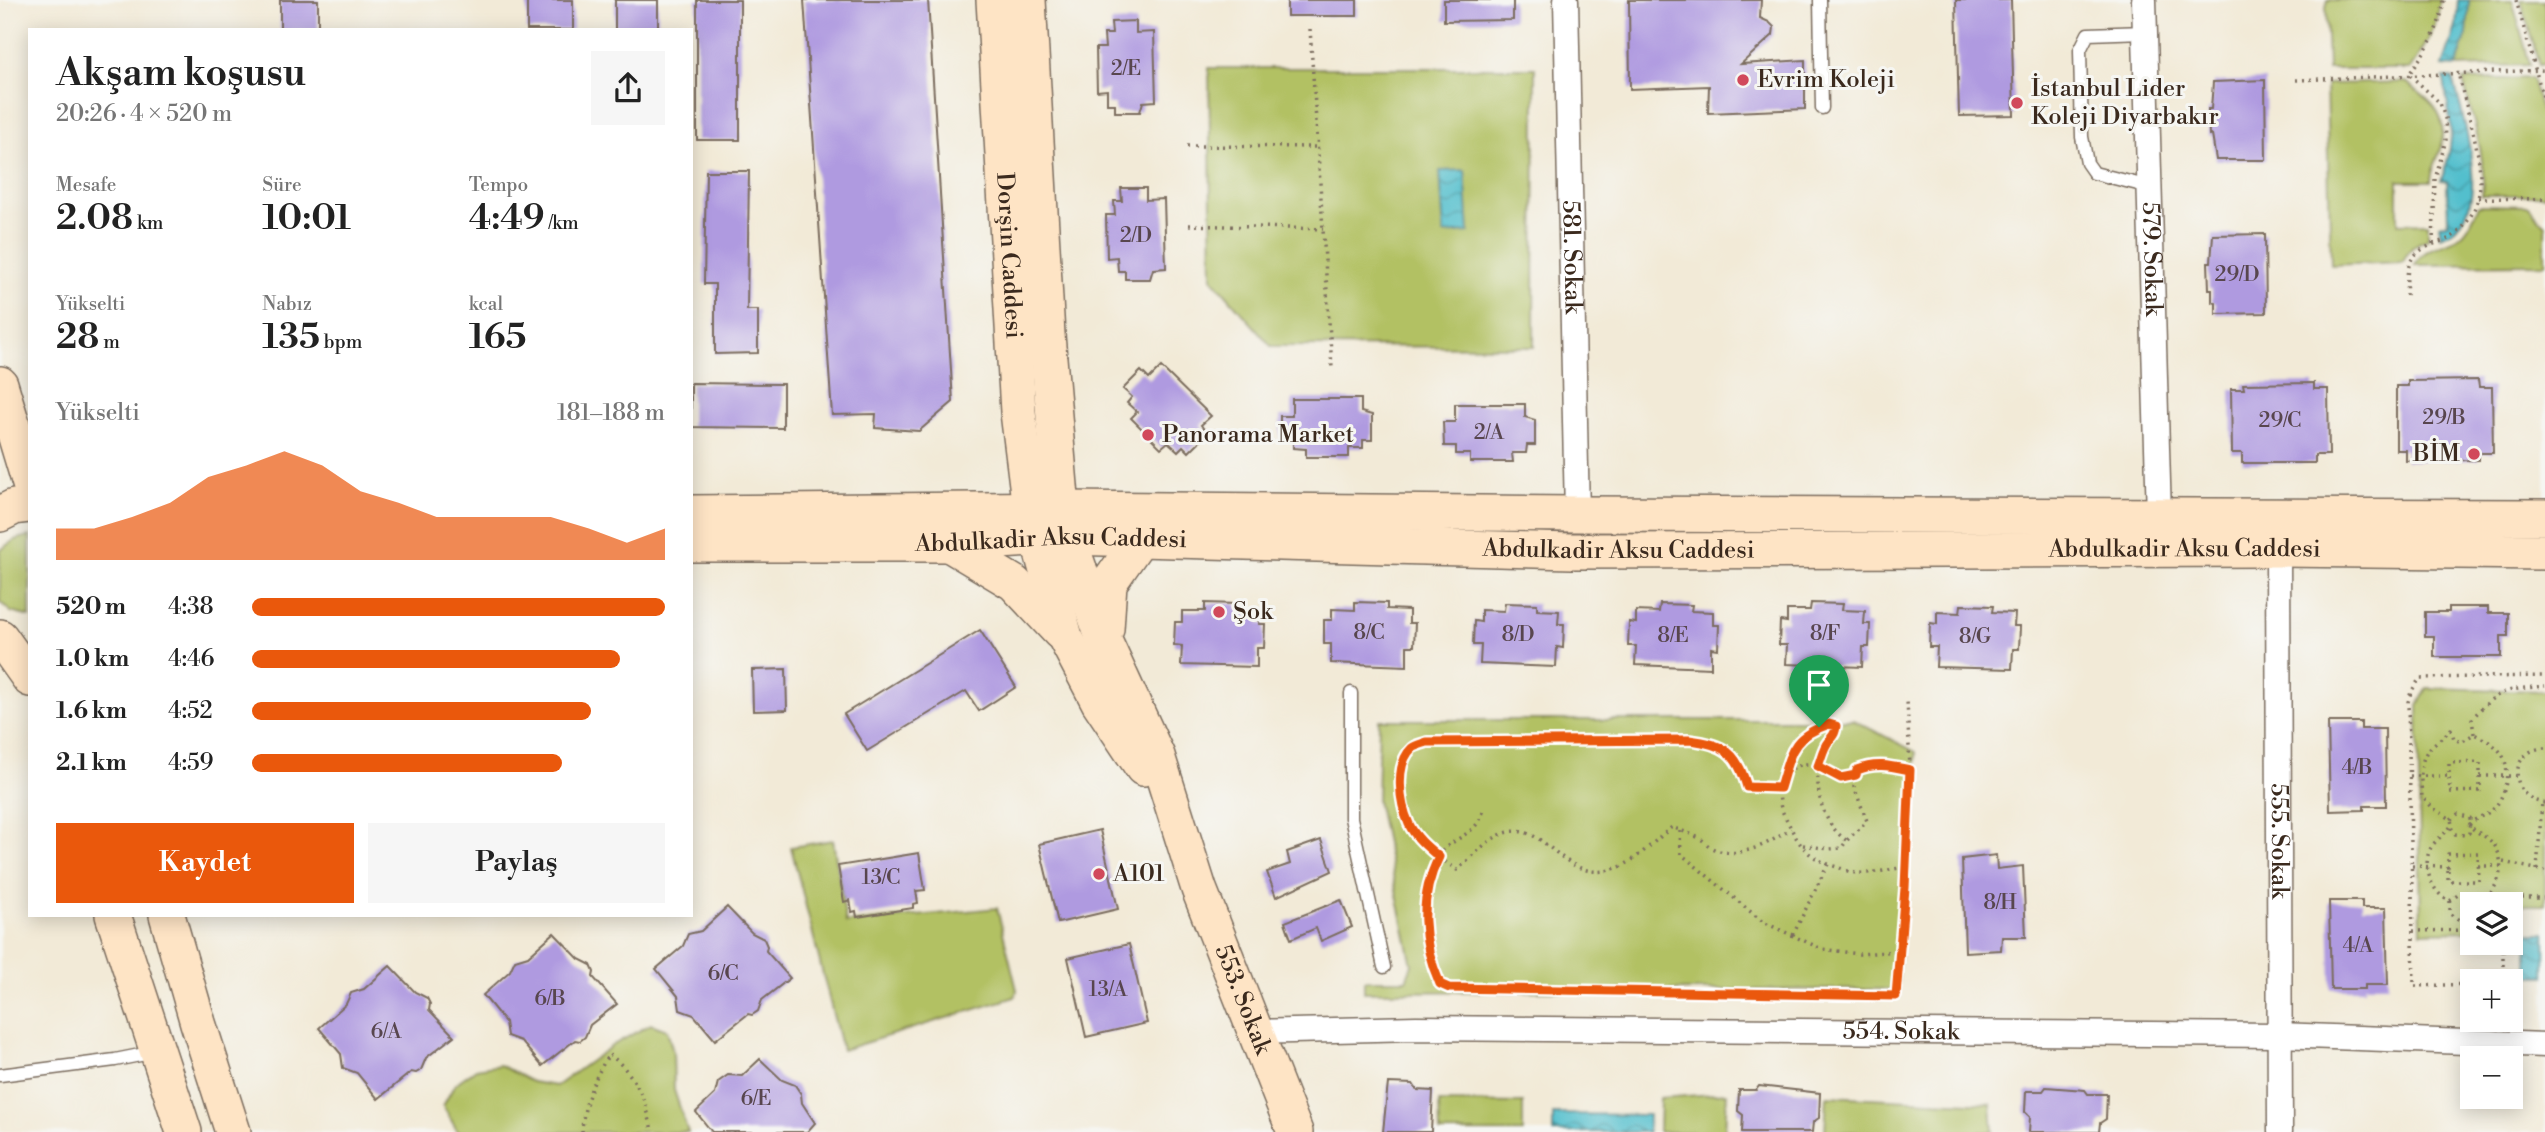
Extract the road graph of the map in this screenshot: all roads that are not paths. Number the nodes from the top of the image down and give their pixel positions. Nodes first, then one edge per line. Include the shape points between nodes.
1 (994, 0) edge
2 (1028, 0) edge
3 (1566, 0) edge
4 (1820, 0) edge
5 (2144, 0) edge
6 (2145, 32) junction
7 (1822, 108) dead end
8 (2150, 187) junction
9 (0, 384) edge
10 (15, 502) edge
11 (693, 513) edge
12 (1577, 514) junction
13 (2159, 516) junction
14 (2545, 517) edge
15 (1049, 524) junction
16 (1139, 540) junction
17 (693, 544) edge
18 (949, 544) junction
19 (2278, 549) junction
20 (2545, 552) edge
21 (0, 635) edge
22 (1065, 637) junction
23 (28, 643) edge
24 (1105, 643) junction
25 (28, 676) edge
26 (1351, 693) dead end
27 (1193, 868) junction
28 (114, 917) edge
29 (168, 917) edge
30 (1384, 967) dead end
31 (1255, 1032) junction
32 (2279, 1035) junction
33 (2545, 1045) edge
34 (157, 1052) junction
35 (0, 1075) edge
36 (184, 1132) edge
37 (233, 1132) edge
38 (1296, 1132) edge
39 (2280, 1132) edge

1 - 15 main road, Dorşin Caddesi via 1018,412
2 - 15 main road, Dorşin Caddesi via 1047,335
3 - 12 street, 581. Sokak
4 - 7 lane
5 - 6 street, 579. Sokak
6 - 8 street, 579. Sokak
6 - 8 lane via 2088,34 2080,50 2082,137 2094,173
8 - 13 street, 579. Sokak
9 - 10 main road
11 - 15 main road, Abdulkadir Aksu Caddesi
12 - 13 main road, Abdulkadir Aksu Caddesi
12 - 15 main road, Abdulkadir Aksu Caddesi
13 - 14 main road, Abdulkadir Aksu Caddesi
15 - 16 main road, Abdulkadir Aksu Caddesi
15 - 18 main road, Abdulkadir Aksu Caddesi
15 - 22 main road
15 - 24 main road
16 - 19 main road, Abdulkadir Aksu Caddesi via 1572,551
16 - 24 main road via 1109,583
17 - 18 main road, Abdulkadir Aksu Caddesi
18 - 22 main road via 1014,583
19 - 20 main road, Abdulkadir Aksu Caddesi
19 - 32 street, 555. Sokak
21 - 23 main road
21 - 25 main road
22 - 27 main road via 1099,702 1137,755
24 - 27 main road via 1157,756
26 - 30 lane via 1351,818
27 - 31 main road, 553. Sokak
28 - 34 main road
29 - 37 main road
31 - 32 street, 554. Sokak via 1416,1028
31 - 38 main road, 553. Sokak
32 - 33 street, 554. Sokak
32 - 39 street, 555. Sokak
34 - 35 lane
34 - 36 main road

